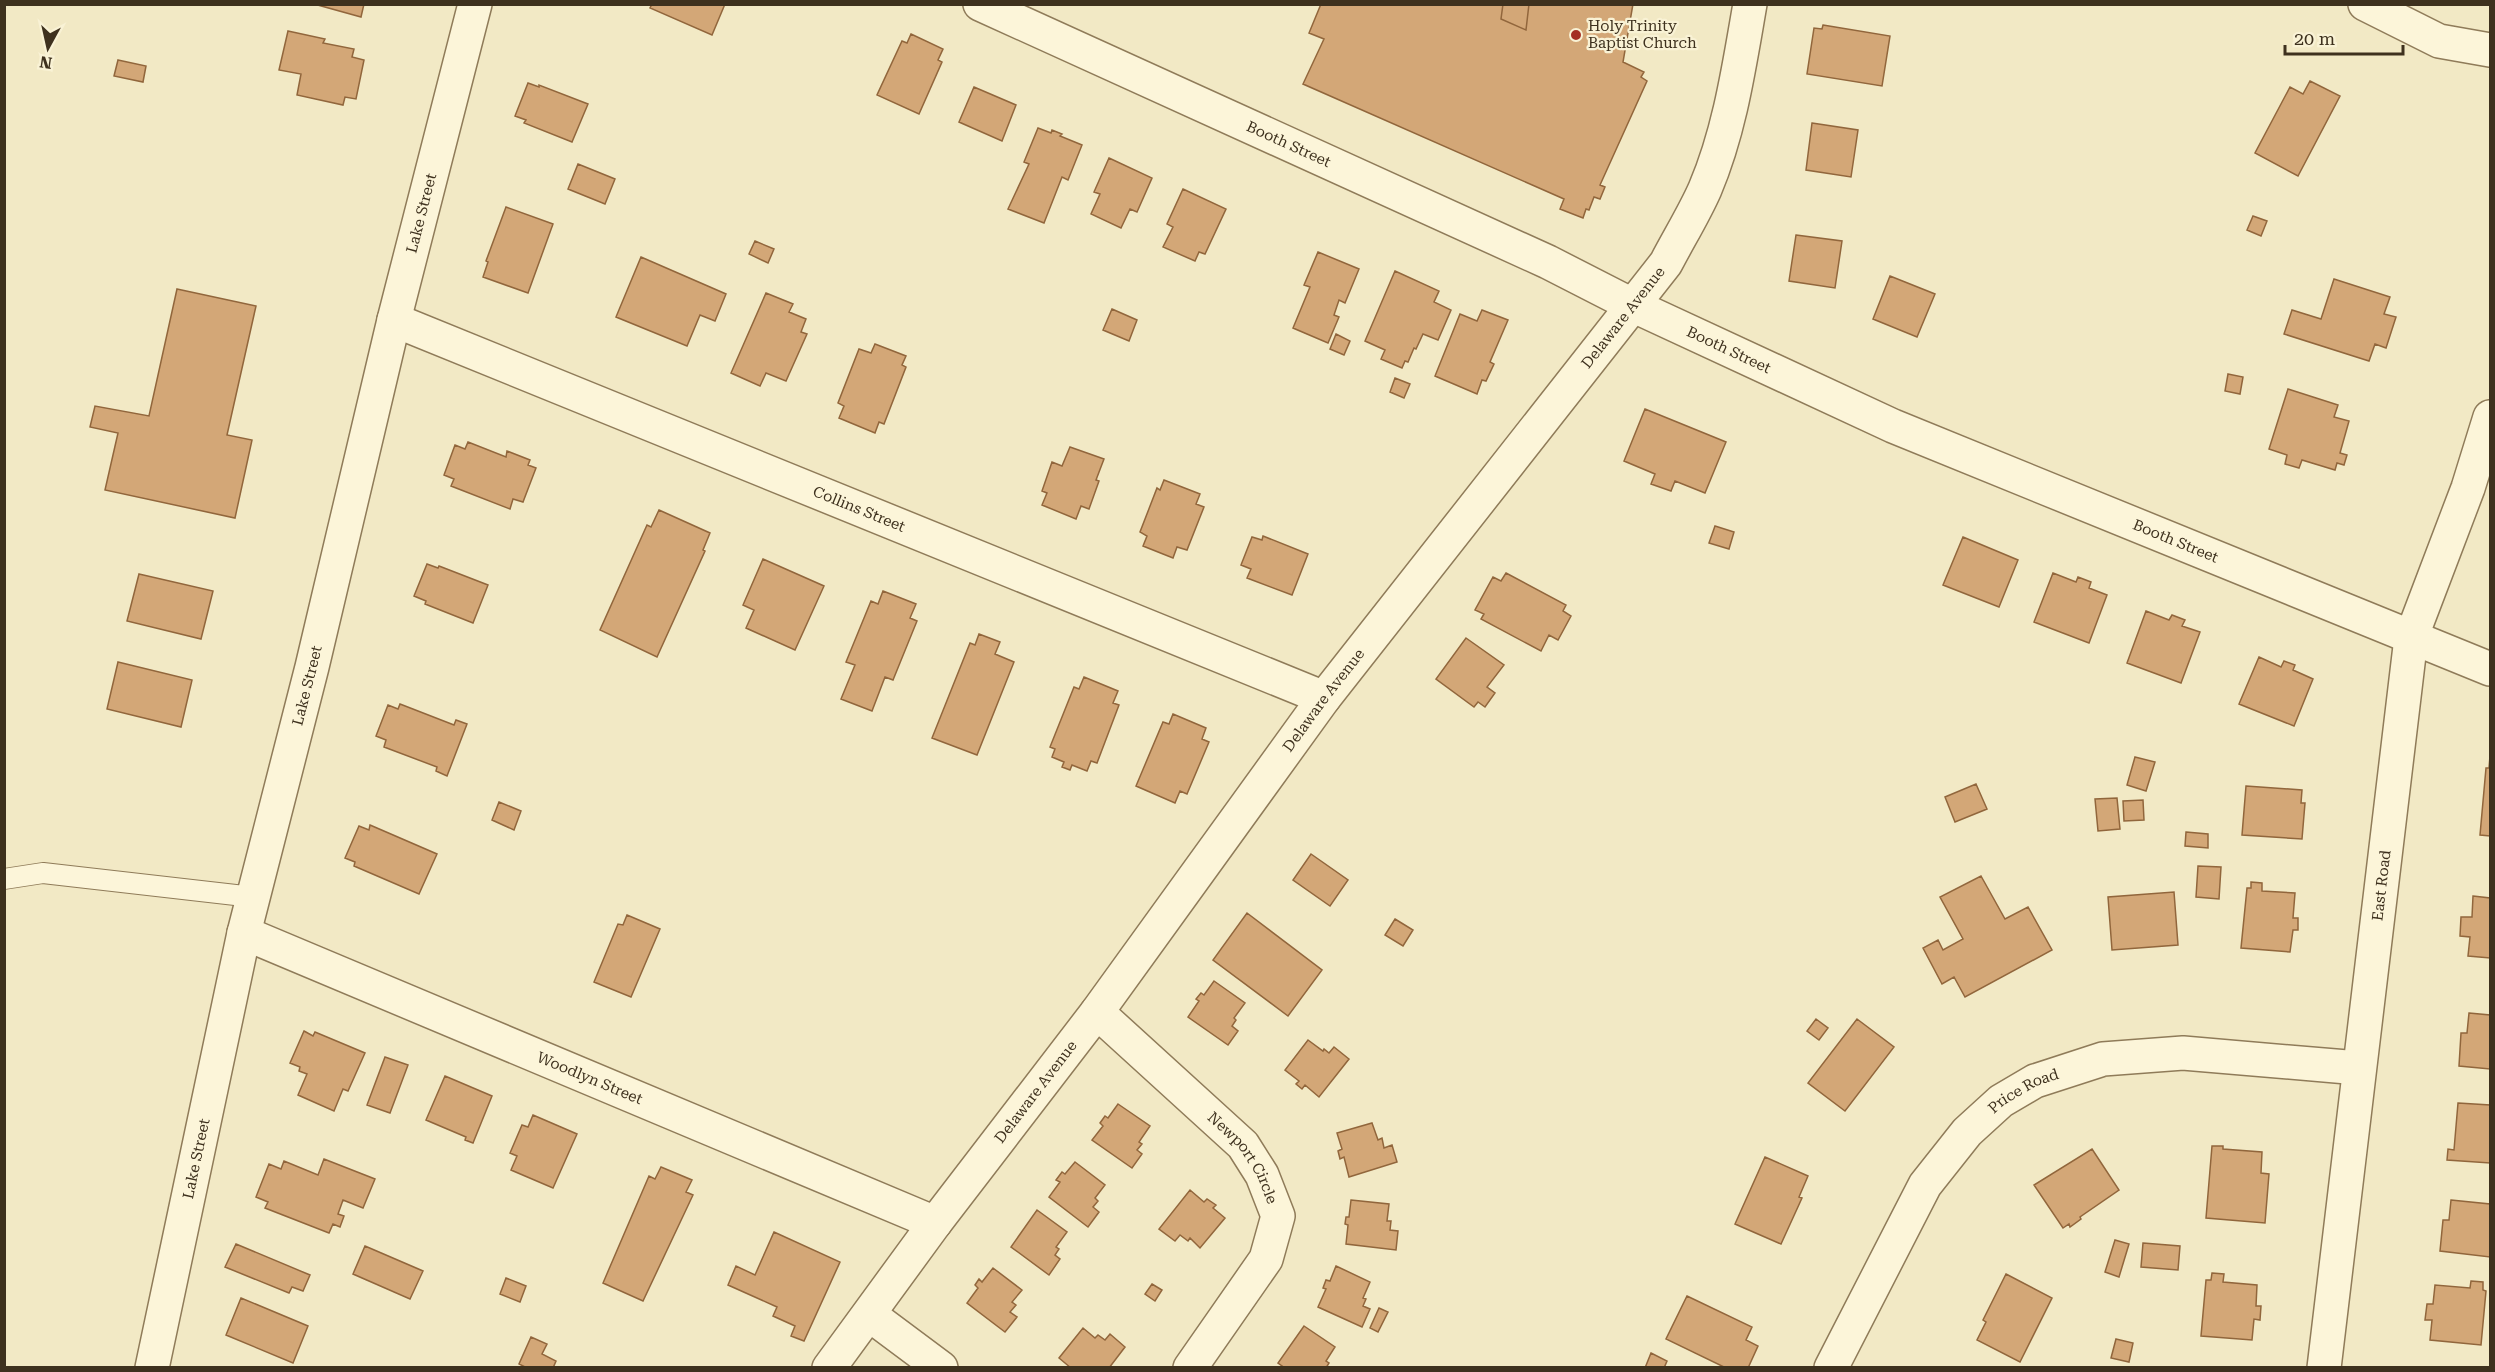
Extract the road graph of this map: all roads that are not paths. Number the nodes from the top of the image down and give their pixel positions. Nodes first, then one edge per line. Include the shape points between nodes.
1 (475, 4) edge
2 (980, 4) edge
3 (1750, 4) edge
4 (2365, 4) edge
5 (2490, 50) edge
6 (1632, 305) junction
7 (394, 320) junction
8 (2490, 417) edge
9 (2479, 489) edge
10 (2411, 638) junction
11 (2490, 669) edge
12 (1324, 698) junction
13 (4, 879) edge
14 (253, 897) junction
15 (244, 933) junction
16 (1097, 1011) junction
17 (2359, 1068) junction
18 (935, 1223) junction
19 (870, 1315) junction
20 (152, 1368) edge
21 (829, 1368) edge
22 (941, 1368) edge
23 (1190, 1368) edge
24 (1831, 1368) edge
25 (2324, 1368) edge

1 - 7 street, Lake Street
2 - 6 street, Booth Street via 1548,262
3 - 6 street, Delaware Avenue via 1733,105 1705,190 1666,262
4 - 5 street via 2439,41
6 - 10 street, Booth Street via 1893,426
6 - 12 street, Delaware Avenue
7 - 12 street, Collins Street
7 - 14 street, Lake Street
8 - 9 street, East Road
9 - 10 street, East Road
10 - 11 street, Booth Street
10 - 17 street, East Road
12 - 16 street, Delaware Avenue
13 - 14 lane via 43,873
14 - 15 street, Lake Street
15 - 18 street, Woodlyn Street
15 - 20 street, Lake Street
16 - 18 street, Delaware Avenue
16 - 23 street, Newport Circle via 1243,1144 1262,1175 1278,1216 1266,1259
17 - 24 street, Price Road via 2183,1053 2103,1059 2035,1081 2001,1101 1967,1132 1925,1185
17 - 25 street, East Road
18 - 19 street, Delaware Avenue
19 - 21 street, Delaware Avenue
19 - 22 street

